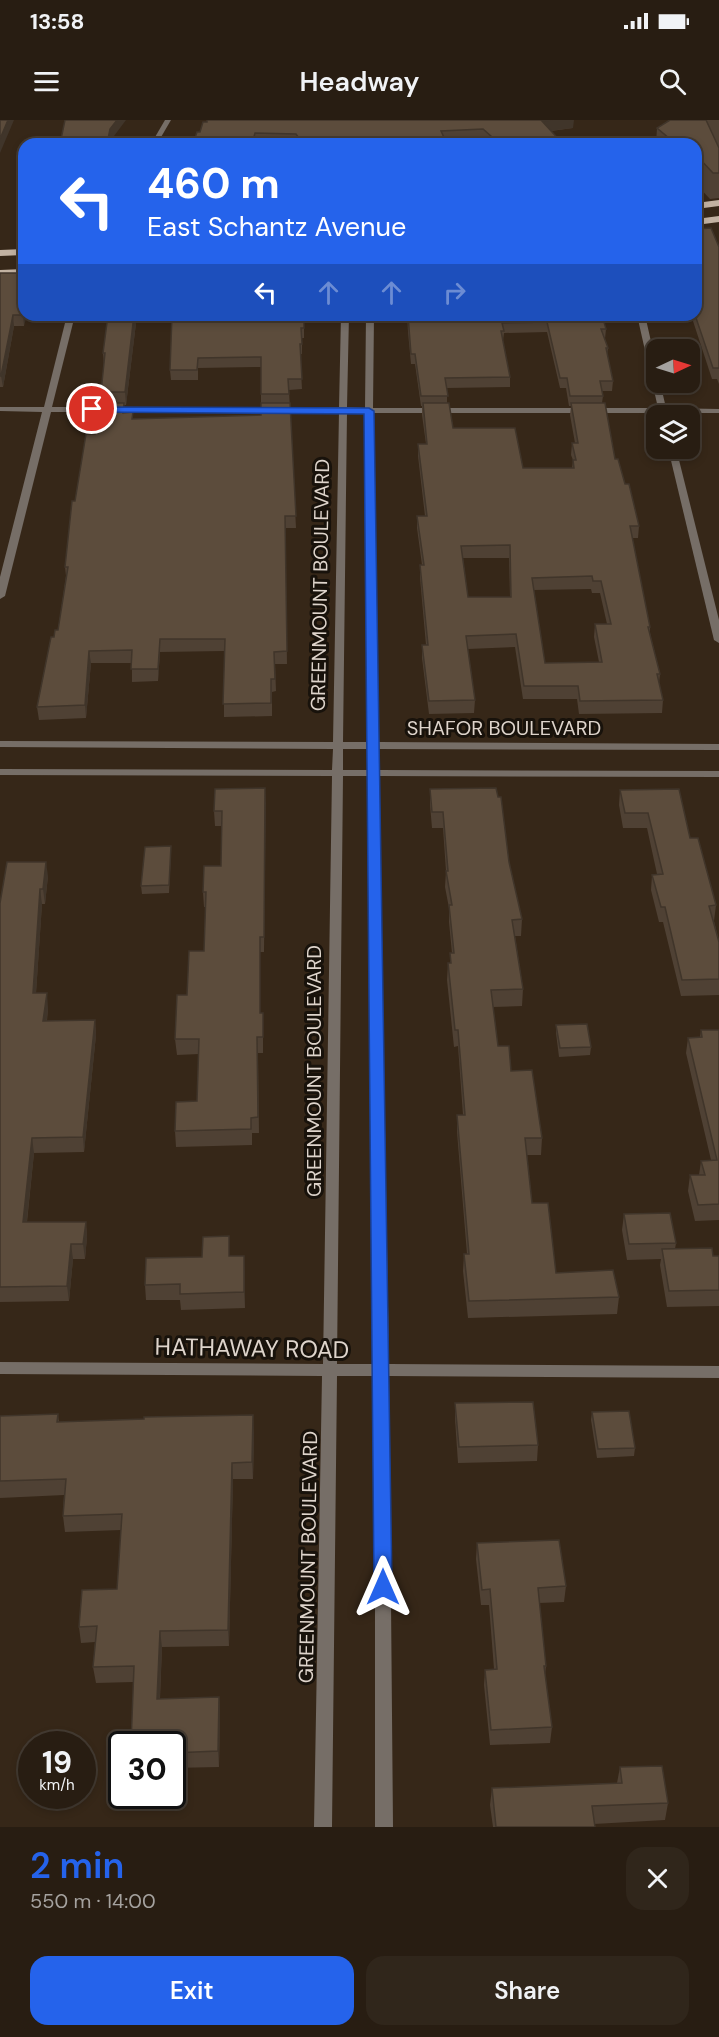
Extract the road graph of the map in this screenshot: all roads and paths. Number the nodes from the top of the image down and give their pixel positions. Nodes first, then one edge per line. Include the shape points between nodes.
1 (168, 120) edge
2 (158, 138) edge
3 (719, 203) edge
4 (702, 205) edge
5 (719, 219) edge
6 (702, 221) edge
7 (18, 252) edge
8 (0, 254) edge
9 (18, 272) edge
10 (0, 273) edge
11 (69, 321) edge
12 (345, 321) edge
13 (370, 321) edge
14 (642, 321) edge
15 (662, 405) edge
16 (0, 409) edge
17 (46, 409) junction
18 (343, 411) junction
19 (369, 411) junction
20 (719, 411) edge
21 (700, 412) edge
22 (646, 413) edge
23 (675, 459) edge
24 (0, 596) edge
25 (719, 640) edge
26 (0, 744) edge
27 (337, 746) junction
28 (372, 746) junction
29 (719, 747) edge
30 (0, 772) edge
31 (336, 772) junction
32 (375, 772) junction
33 (719, 774) edge
34 (0, 1368) edge
35 (331, 1371) junction
36 (382, 1372) junction
37 (719, 1372) edge
38 (323, 1827) edge
39 (384, 1827) edge

1 - 2 street
3 - 4 main road
5 - 6 main road
7 - 8 main road
9 - 10 main road
11 - 17 street
12 - 18 street, GREENMOUNT BOULEVARD
13 - 19 street
14 - 15 street
16 - 17 street
17 - 18 street
17 - 24 street
18 - 19 street
18 - 27 street, GREENMOUNT BOULEVARD
19 - 22 street
19 - 28 street
20 - 21 street
23 - 25 street
26 - 27 street, SHAFOR BOULEVARD
27 - 28 street, SHAFOR BOULEVARD
27 - 31 street, GREENMOUNT BOULEVARD
28 - 29 street, SHAFOR BOULEVARD
28 - 32 street
30 - 31 street
31 - 32 street
31 - 35 street, GREENMOUNT BOULEVARD
32 - 33 street
32 - 36 street
34 - 35 street, HATHAWAY ROAD
35 - 36 street, HATHAWAY ROAD
35 - 38 street, GREENMOUNT BOULEVARD
36 - 37 street, HATHAWAY ROAD
36 - 39 street

